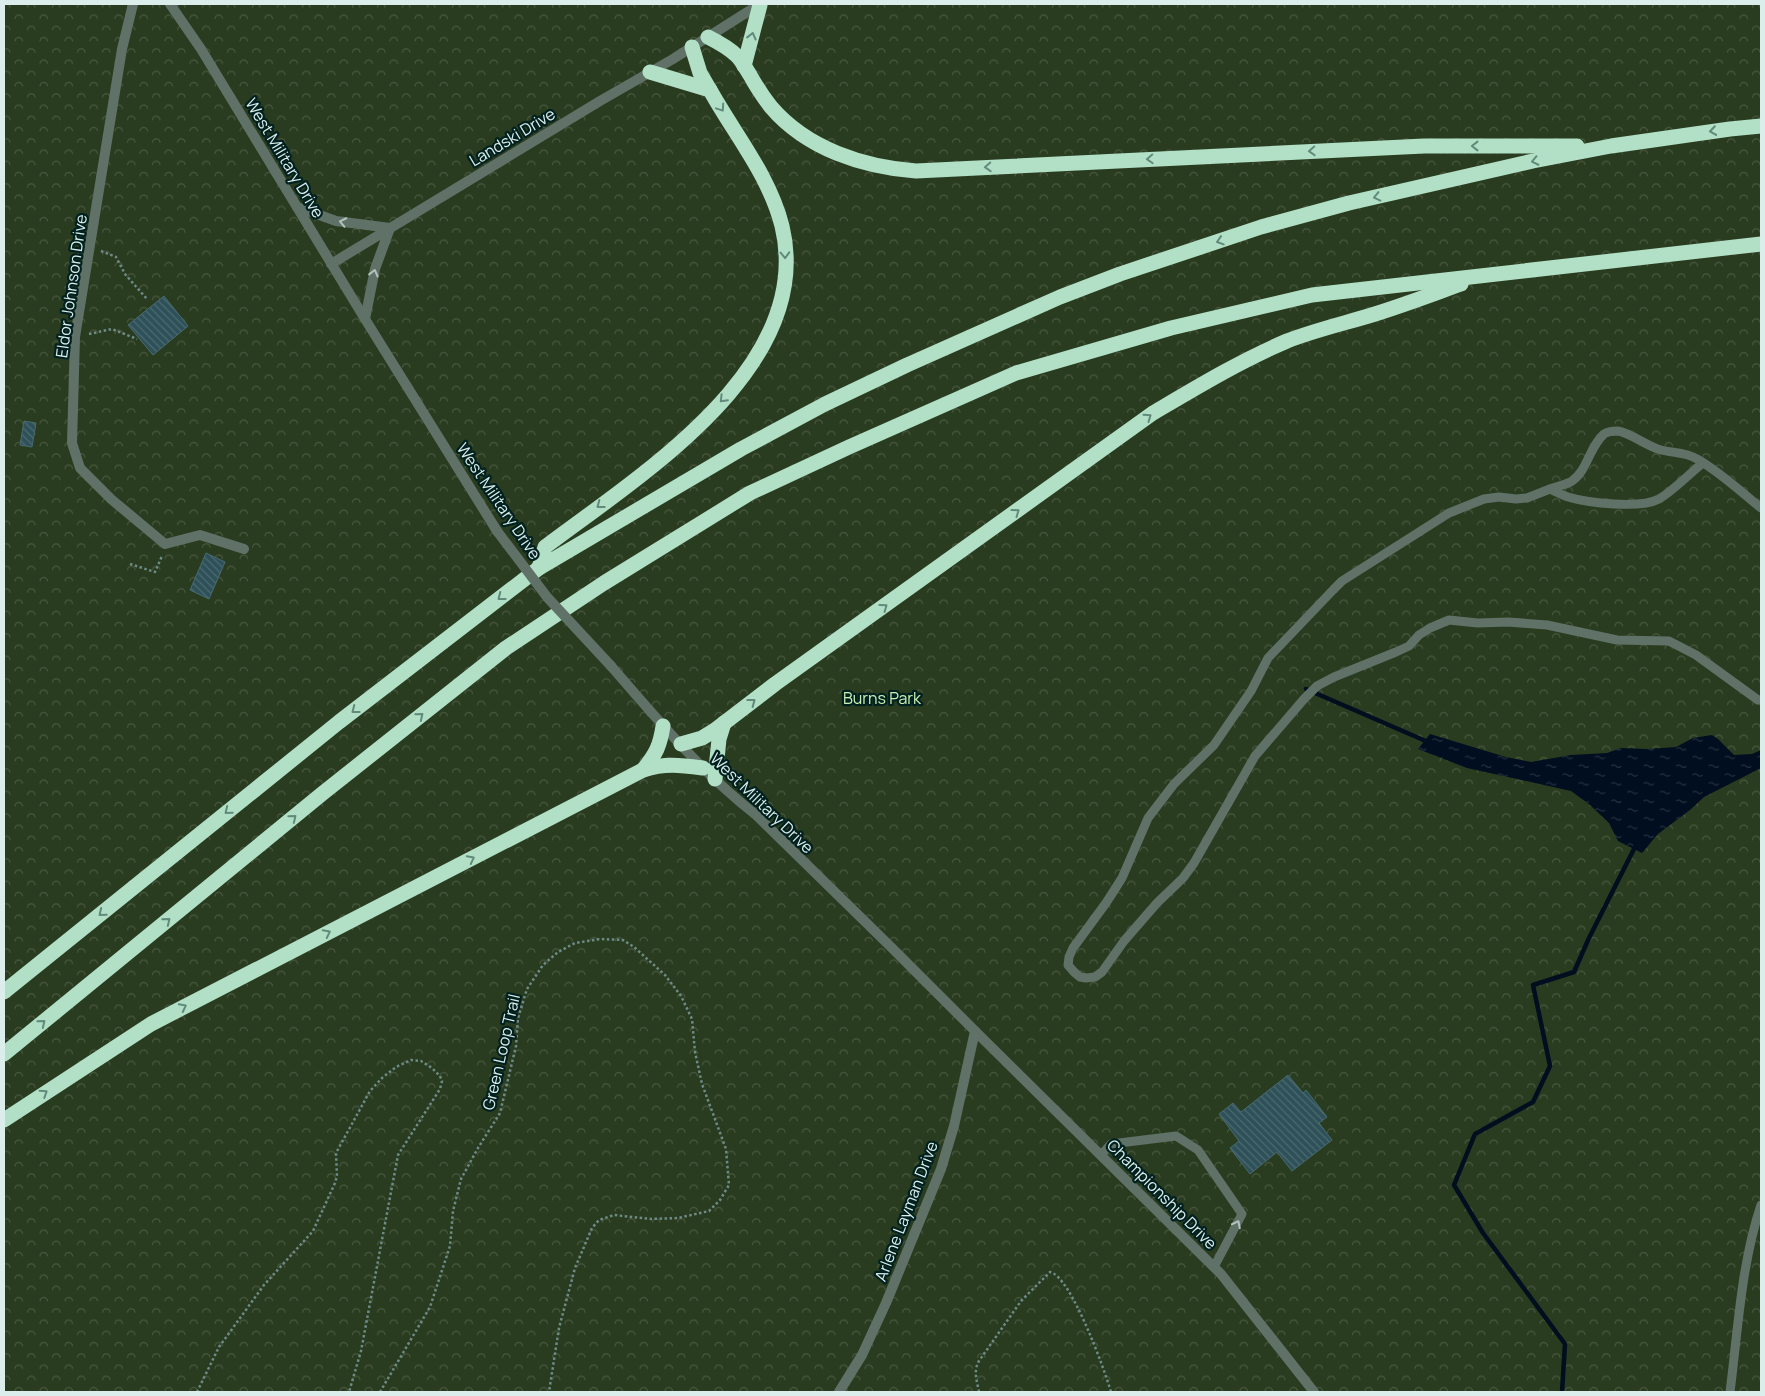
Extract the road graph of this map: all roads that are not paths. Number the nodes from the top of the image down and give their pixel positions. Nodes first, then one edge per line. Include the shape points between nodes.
1 (133, 4) edge
2 (170, 4) edge
3 (761, 4) edge
4 (708, 36) junction
5 (692, 47) junction
6 (744, 66) junction
7 (650, 72) junction
8 (710, 90) junction
9 (1761, 126) edge
10 (1611, 146) junction
11 (297, 207) junction
12 (390, 228) junction
13 (1761, 244) edge
14 (331, 264) junction
15 (1485, 276) junction
16 (365, 319) junction
17 (1703, 463) junction
18 (1550, 489) junction
19 (1761, 508) edge
20 (244, 549) dead end
21 (539, 568) junction
22 (1761, 700) edge
23 (724, 723) junction
24 (663, 726) junction
25 (681, 744) junction
26 (703, 768) junction
27 (643, 770) junction
28 (714, 779) junction
29 (4, 992) edge
30 (975, 1031) junction
31 (4, 1054) edge
32 (4, 1120) edge
33 (1101, 1155) junction
34 (1761, 1205) edge
35 (1214, 1267) junction
36 (839, 1392) edge
37 (1314, 1392) edge
38 (1730, 1392) edge

1 - 20 street, Eldor Johnson Drive via 122,49 75,337 72,443 80,468 165,544 200,535
2 - 11 street, West Military Drive
3 - 4 street, Landski Drive
6 -> 3 highway
4 - 5 street, Landski Drive
4 - 6 highway via 732,51
5 - 7 street, Landski Drive
5 - 8 highway via 700,73
10 -> 6 highway via 1424,146 916,171 893,169 847,158 812,141 772,108
7 - 8 highway
7 - 12 street, Landski Drive
8 -> 21 highway via 774,199 782,226 785,259 784,286 778,312 770,334 737,385 673,450 545,547
9 -> 10 highway
10 -> 21 highway via 1349,203 1261,227 1060,297 826,404 732,454
12 -> 11 street via 336,221
11 - 14 street, West Military Drive
12 - 14 street, Landski Drive
16 -> 12 street via 375,269
13 - 15 highway
14 - 16 street, West Military Drive
23 -> 15 highway via 1153,413 1204,382 1288,341
31 -> 15 highway via 506,648 750,493 1025,370 1172,328 1312,296
16 - 24 street, West Military Drive, bridge via 497,531 547,596
17 - 18 lane via 1659,499 1648,503 1630,505 1579,500
17 - 18 lane via 1685,454 1659,450 1611,431 1598,442 1579,475
17 - 19 lane
18 - 22 lane via 1526,498 1484,500 1449,513 1342,581 1333,590 1268,658 1251,691 1214,746 1174,784 1148,818 1122,878 1073,948 1068,965 1074,972 1086,978 1102,972 1124,941 1183,878 1255,756 1317,686 1409,646 1418,635 1449,620 1547,625 1618,640 1668,641 1696,655
21 -> 29 highway via 339,722
23 - 25 highway via 702,738
23 - 28 highway
24 - 25 street, West Military Drive
24 - 27 highway via 655,756
25 - 26 street, West Military Drive
26 - 27 highway via 660,765
26 - 28 street, West Military Drive
32 -> 27 highway via 151,1024
28 - 30 street, West Military Drive via 755,814
30 - 33 street, Championship Drive
30 - 36 street, Arlene Layman Drive via 941,1169 886,1303 862,1354
33 - 35 street, Championship Drive
35 -> 33 lane via 1242,1214 1198,1150 1176,1136 1111,1144
34 - 38 lane via 1748,1256
35 - 37 street, Championship Drive

